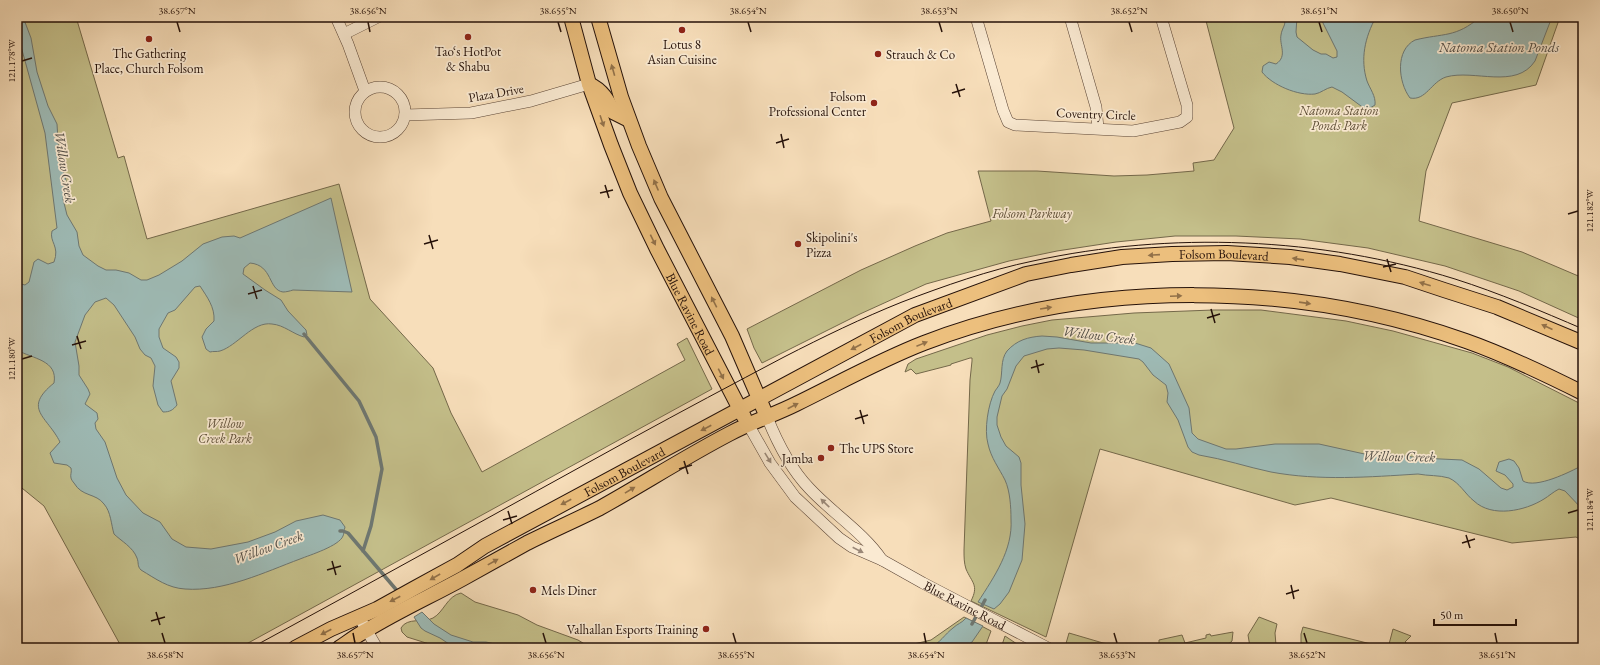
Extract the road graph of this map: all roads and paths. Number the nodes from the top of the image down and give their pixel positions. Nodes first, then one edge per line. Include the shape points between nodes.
1 (378, 17) edge
2 (571, 17) edge
3 (598, 17) edge
4 (976, 17) edge
5 (1070, 17) edge
6 (1161, 17) edge
7 (340, 19) edge
8 (344, 34) junction
9 (589, 84) junction
10 (365, 91) junction
11 (405, 115) junction
12 (630, 120) junction
13 (1098, 128) junction
14 (1583, 343) edge
15 (1583, 393) edge
16 (759, 399) junction
17 (740, 409) junction
18 (767, 417) junction
19 (748, 424) junction
20 (882, 560) junction
21 (417, 595) junction
22 (358, 617) junction
23 (367, 630) junction
24 (295, 648) edge
25 (339, 648) edge
26 (378, 648) edge
27 (1048, 648) edge

1 - 8 street
2 - 9 main road, Blue Ravine Road
12 -> 3 main road, Blue Ravine Road
4 - 13 street, Coventry Circle via 1002,110 1008,122 1015,125
5 - 13 street via 1096,107
6 - 13 street, Coventry Circle via 1186,105 1187,117 1180,122 1142,130
7 - 8 street
8 - 10 street
9 - 11 street, Plaza Drive via 531,101 471,113
9 - 12 main road via 598,88 608,100 613,112
9 -> 17 main road, Blue Ravine Road via 630,193
10 - 11 street via 381,86 392,90 401,99
10 - 11 street via 355,104 354,113 356,121 366,134 376,137 391,135 398,130
16 -> 12 main road, Blue Ravine Road via 732,336 662,198
14 -> 16 main road, Folsom Boulevard via 1497,307 1405,277 1340,264 1227,253 1122,257 1026,274 915,315
18 -> 15 main road, Folsom Boulevard via 924,343 991,321 1036,310 1078,304 1175,296 1240,296 1356,311 1465,340
16 - 17 main road, Folsom Boulevard
16 - 18 main road, Blue Ravine Road
17 - 19 main road, Blue Ravine Road
17 -> 21 main road, Folsom Boulevard via 485,546
18 - 19 main road, Folsom Boulevard
20 -> 18 street, Blue Ravine Road via 866,541 809,488 792,466
19 -> 20 street, Blue Ravine Road via 770,463 795,497 839,538 852,547
21 -> 19 main road, Folsom Boulevard via 598,508
20 - 27 street, Blue Ravine Road
21 -> 22 main road, Folsom Boulevard
21 - 23 main road, Folsom Boulevard via 388,618
22 - 23 street
22 -> 24 main road, Folsom Boulevard
23 - 25 main road, Folsom Boulevard
23 - 26 street

